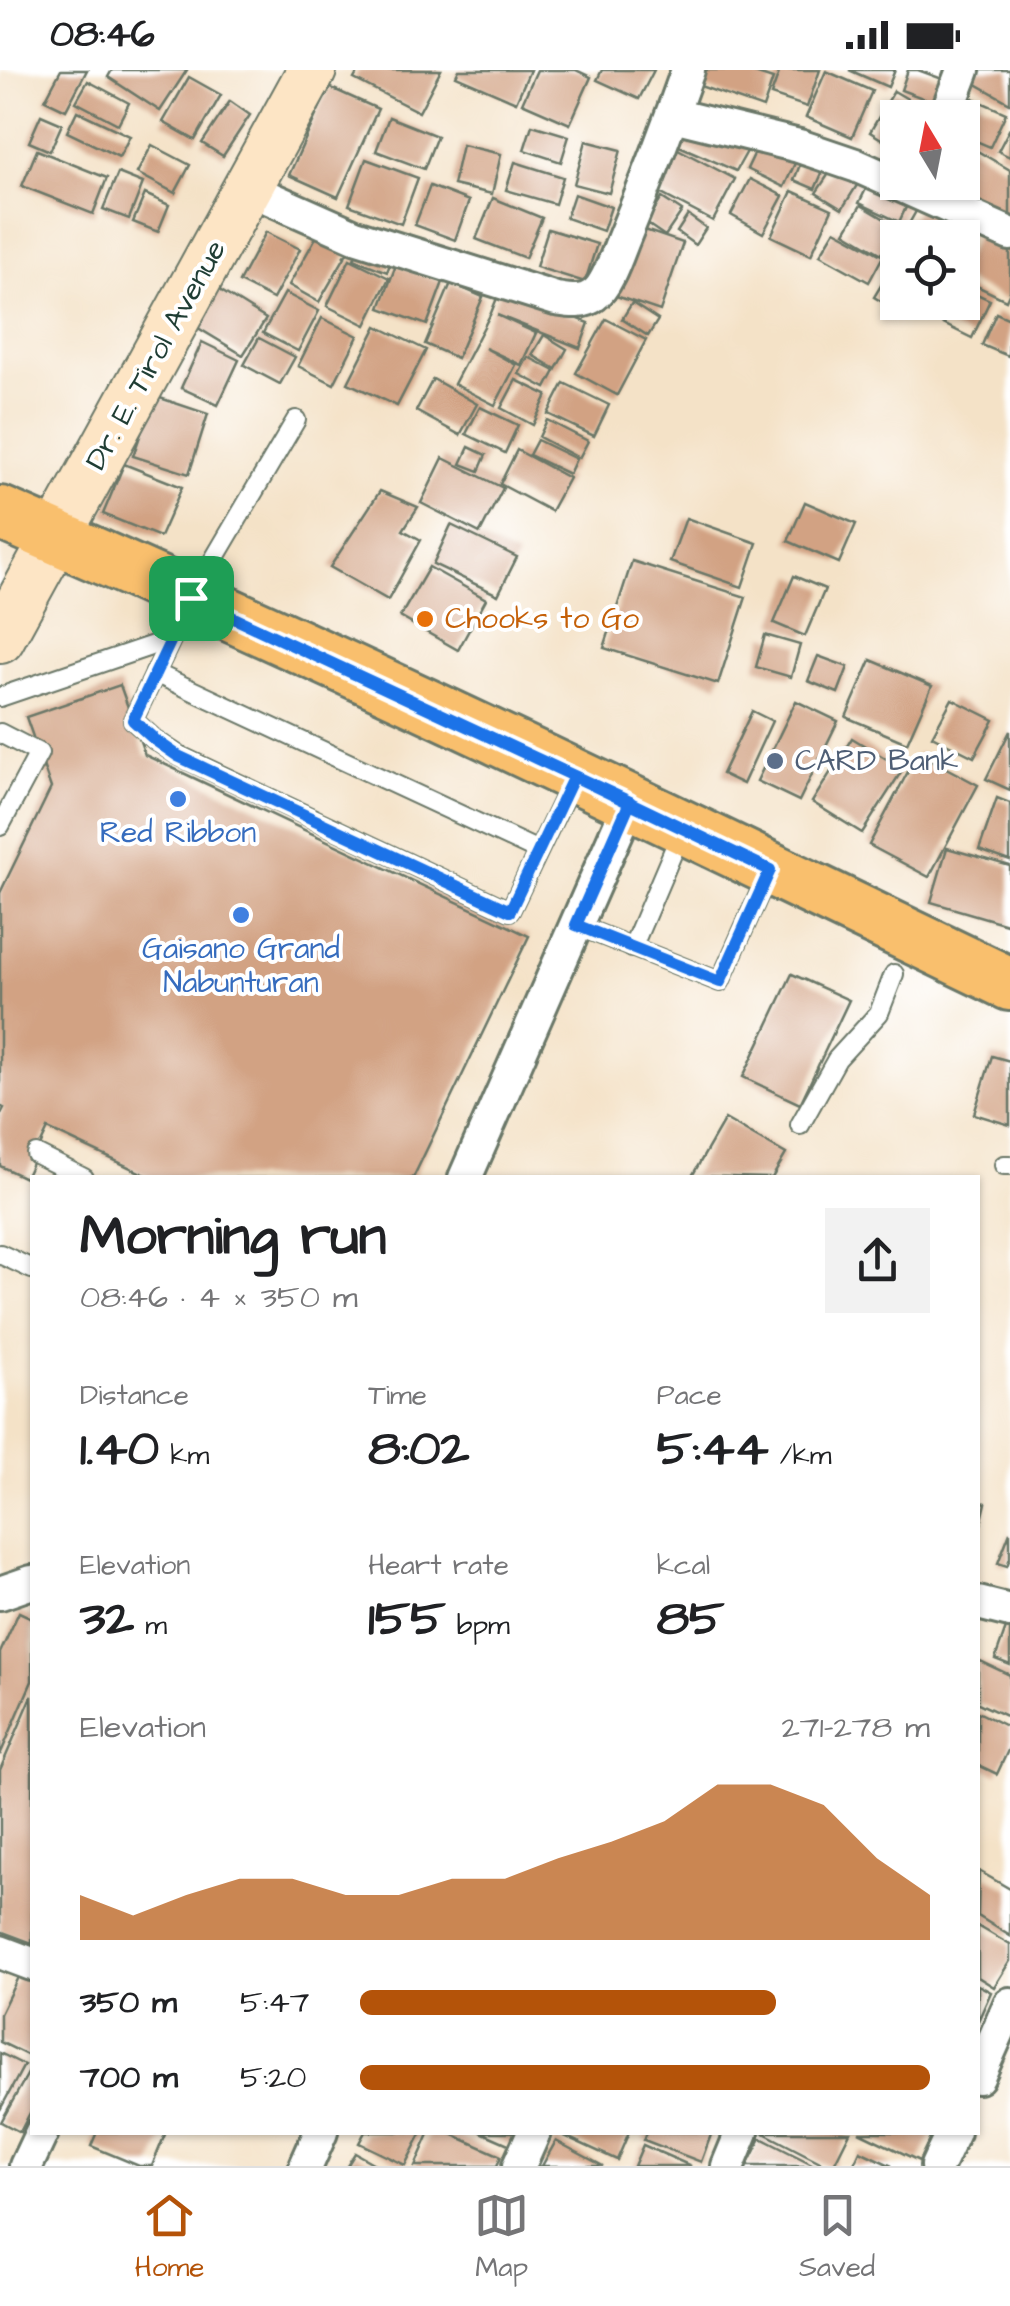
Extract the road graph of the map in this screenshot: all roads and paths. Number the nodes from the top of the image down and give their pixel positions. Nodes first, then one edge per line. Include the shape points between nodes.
1 (312, 70) edge
2 (688, 70) edge
3 (963, 70) edge
4 (952, 100) edge
5 (673, 115) junction
6 (880, 174) edge
7 (247, 188) junction
8 (943, 200) edge
9 (1010, 234) edge
10 (296, 420) dead end
11 (0, 513) edge
12 (57, 538) junction
13 (181, 618) junction
14 (0, 639) edge
15 (155, 673) junction
16 (0, 697) edge
17 (0, 732) edge
18 (574, 776) junction
19 (630, 802) junction
20 (0, 826) edge
21 (684, 828) junction
22 (538, 852) junction
23 (770, 870) junction
24 (576, 925) junction
25 (632, 948) junction
26 (894, 974) dead end
27 (1009, 979) edge
28 (800, 1125) dead end
29 (36, 1154) dead end
30 (78, 1175) edge
31 (466, 1175) edge
32 (0, 1254) edge
33 (30, 1268) edge
34 (30, 1583) edge
35 (0, 1593) edge
36 (980, 1604) edge
37 (1010, 1611) edge
38 (0, 1952) edge
39 (30, 1963) edge
40 (1010, 2004) edge
41 (980, 2072) edge
42 (41, 2135) edge
43 (320, 2135) edge
44 (533, 2135) edge
45 (741, 2135) edge
46 (951, 2135) edge
47 (0, 2154) edge
48 (26, 2166) edge
49 (306, 2166) edge
50 (519, 2166) edge
51 (728, 2166) edge
52 (938, 2166) edge

1 - 7 main road, Dr. E. Tirol Avenue
2 - 5 street
3 - 4 street
5 - 6 street
5 - 7 street via 603,284 584,300 570,302 355,236
7 - 12 main road, Dr. E. Tirol Avenue
8 - 9 street
10 - 13 lane
11 - 12 main road
12 - 13 main road
12 - 14 main road, Dr. E. Tirol Avenue
13 - 15 lane
13 - 16 lane
13 - 18 main road
15 - 22 lane
15 - 22 lane via 133,720 178,756 510,911
17 - 20 lane via 39,753
18 - 19 main road
18 - 22 lane
19 - 21 main road
19 - 24 street
21 - 23 main road
21 - 25 lane
23 - 25 lane via 720,982
23 - 27 main road
24 - 25 lane
24 - 31 street
26 - 28 lane via 879,1013 837,1060
29 - 30 lane
32 - 33 lane
34 - 35 street
36 - 37 street
38 - 39 street
40 - 41 street
42 - 48 street
43 - 49 street
44 - 50 street
45 - 51 street
46 - 52 street
47 - 48 street

